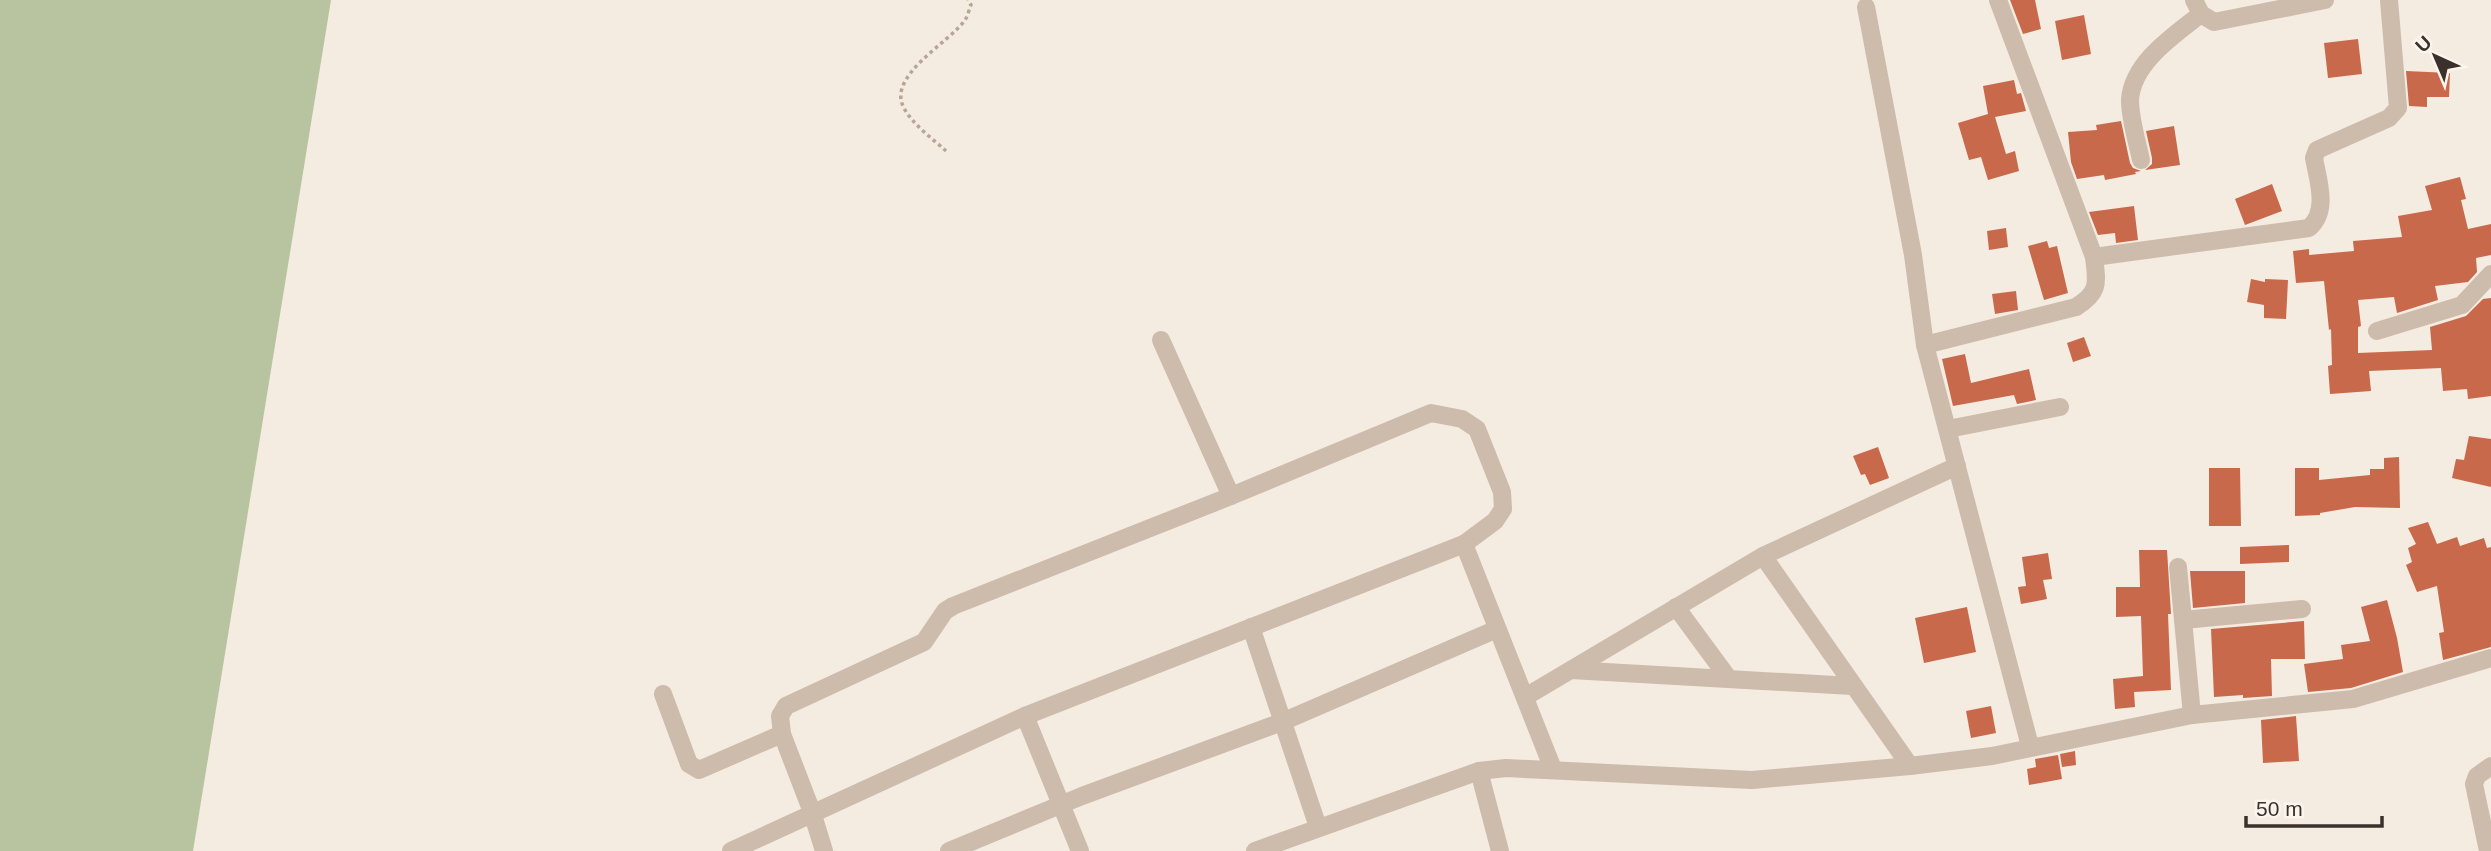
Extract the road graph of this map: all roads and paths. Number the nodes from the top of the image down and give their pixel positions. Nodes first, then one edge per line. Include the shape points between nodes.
1 (968, 0) edge
2 (1998, 0) edge
3 (2325, 0) edge
4 (2389, 0) edge
5 (1866, 6) dead end
6 (2197, 7) edge
7 (946, 152) dead end
8 (2141, 160) dead end
9 (2094, 257) junction
10 (2491, 274) edge
11 (2377, 331) dead end
12 (1161, 340) dead end
13 (1925, 345) junction
14 (2060, 407) dead end
15 (1948, 429) junction
16 (1957, 466) junction
17 (1231, 496) junction
18 (1464, 544) junction
19 (1763, 556) junction
20 (2178, 567) dead end
21 (1676, 607) junction
22 (2302, 609) dead end
23 (2183, 620) junction
24 (1251, 627) junction
25 (1497, 629) junction
26 (2491, 659) edge
27 (1571, 670) junction
28 (1729, 679) junction
29 (1852, 686) junction
30 (663, 694) dead end
31 (1525, 697) junction
32 (2192, 715) junction
33 (1025, 716) junction
34 (1282, 722) junction
35 (782, 734) junction
36 (2031, 747) junction
37 (1910, 766) junction
38 (2491, 766) edge
39 (1553, 769) junction
40 (1479, 771) junction
41 (1062, 805) junction
42 (812, 812) junction
43 (1318, 827) junction
44 (731, 851) edge
45 (824, 851) edge
46 (949, 851) edge
47 (1080, 851) edge
48 (1255, 851) edge
49 (1500, 851) edge
50 (2488, 851) edge

1 - 7 path via 971,5 966,19 900,89 905,111
2 - 9 street
3 - 6 street via 2214,22
4 - 9 street via 2398,108 2389,118 2317,150 2314,158 2321,206 2316,222 2309,228
5 - 13 street via 1913,255
6 - 8 street via 2156,48 2132,88 2130,104
9 - 13 street via 2096,289 2076,307
10 - 11 street via 2462,305
12 - 17 street
13 - 15 street
14 - 15 street
15 - 16 street
16 - 19 street
16 - 36 street
17 - 18 street via 1431,412 1462,419 1477,429 1502,492 1503,509 1495,521
17 - 35 street via 953,606 924,642 786,706 780,716
18 - 24 street
18 - 25 street
19 - 21 street
19 - 29 street
20 - 23 street
21 - 27 street
21 - 28 street
22 - 23 street
23 - 32 street
24 - 33 street
24 - 34 street
25 - 31 street
25 - 34 street
26 - 32 street via 2353,699
27 - 28 street
27 - 31 street
28 - 29 street
29 - 37 street
30 - 35 street via 689,764 699,770
31 - 39 street
32 - 36 street
33 - 41 street
33 - 42 street
34 - 41 street
34 - 43 street
35 - 42 street
36 - 37 street
37 - 39 street via 1752,780
38 - 50 street via 2474,784
39 - 40 street
40 - 43 street
40 - 49 street
41 - 46 street
41 - 47 street
42 - 44 street
42 - 45 street
43 - 48 street

